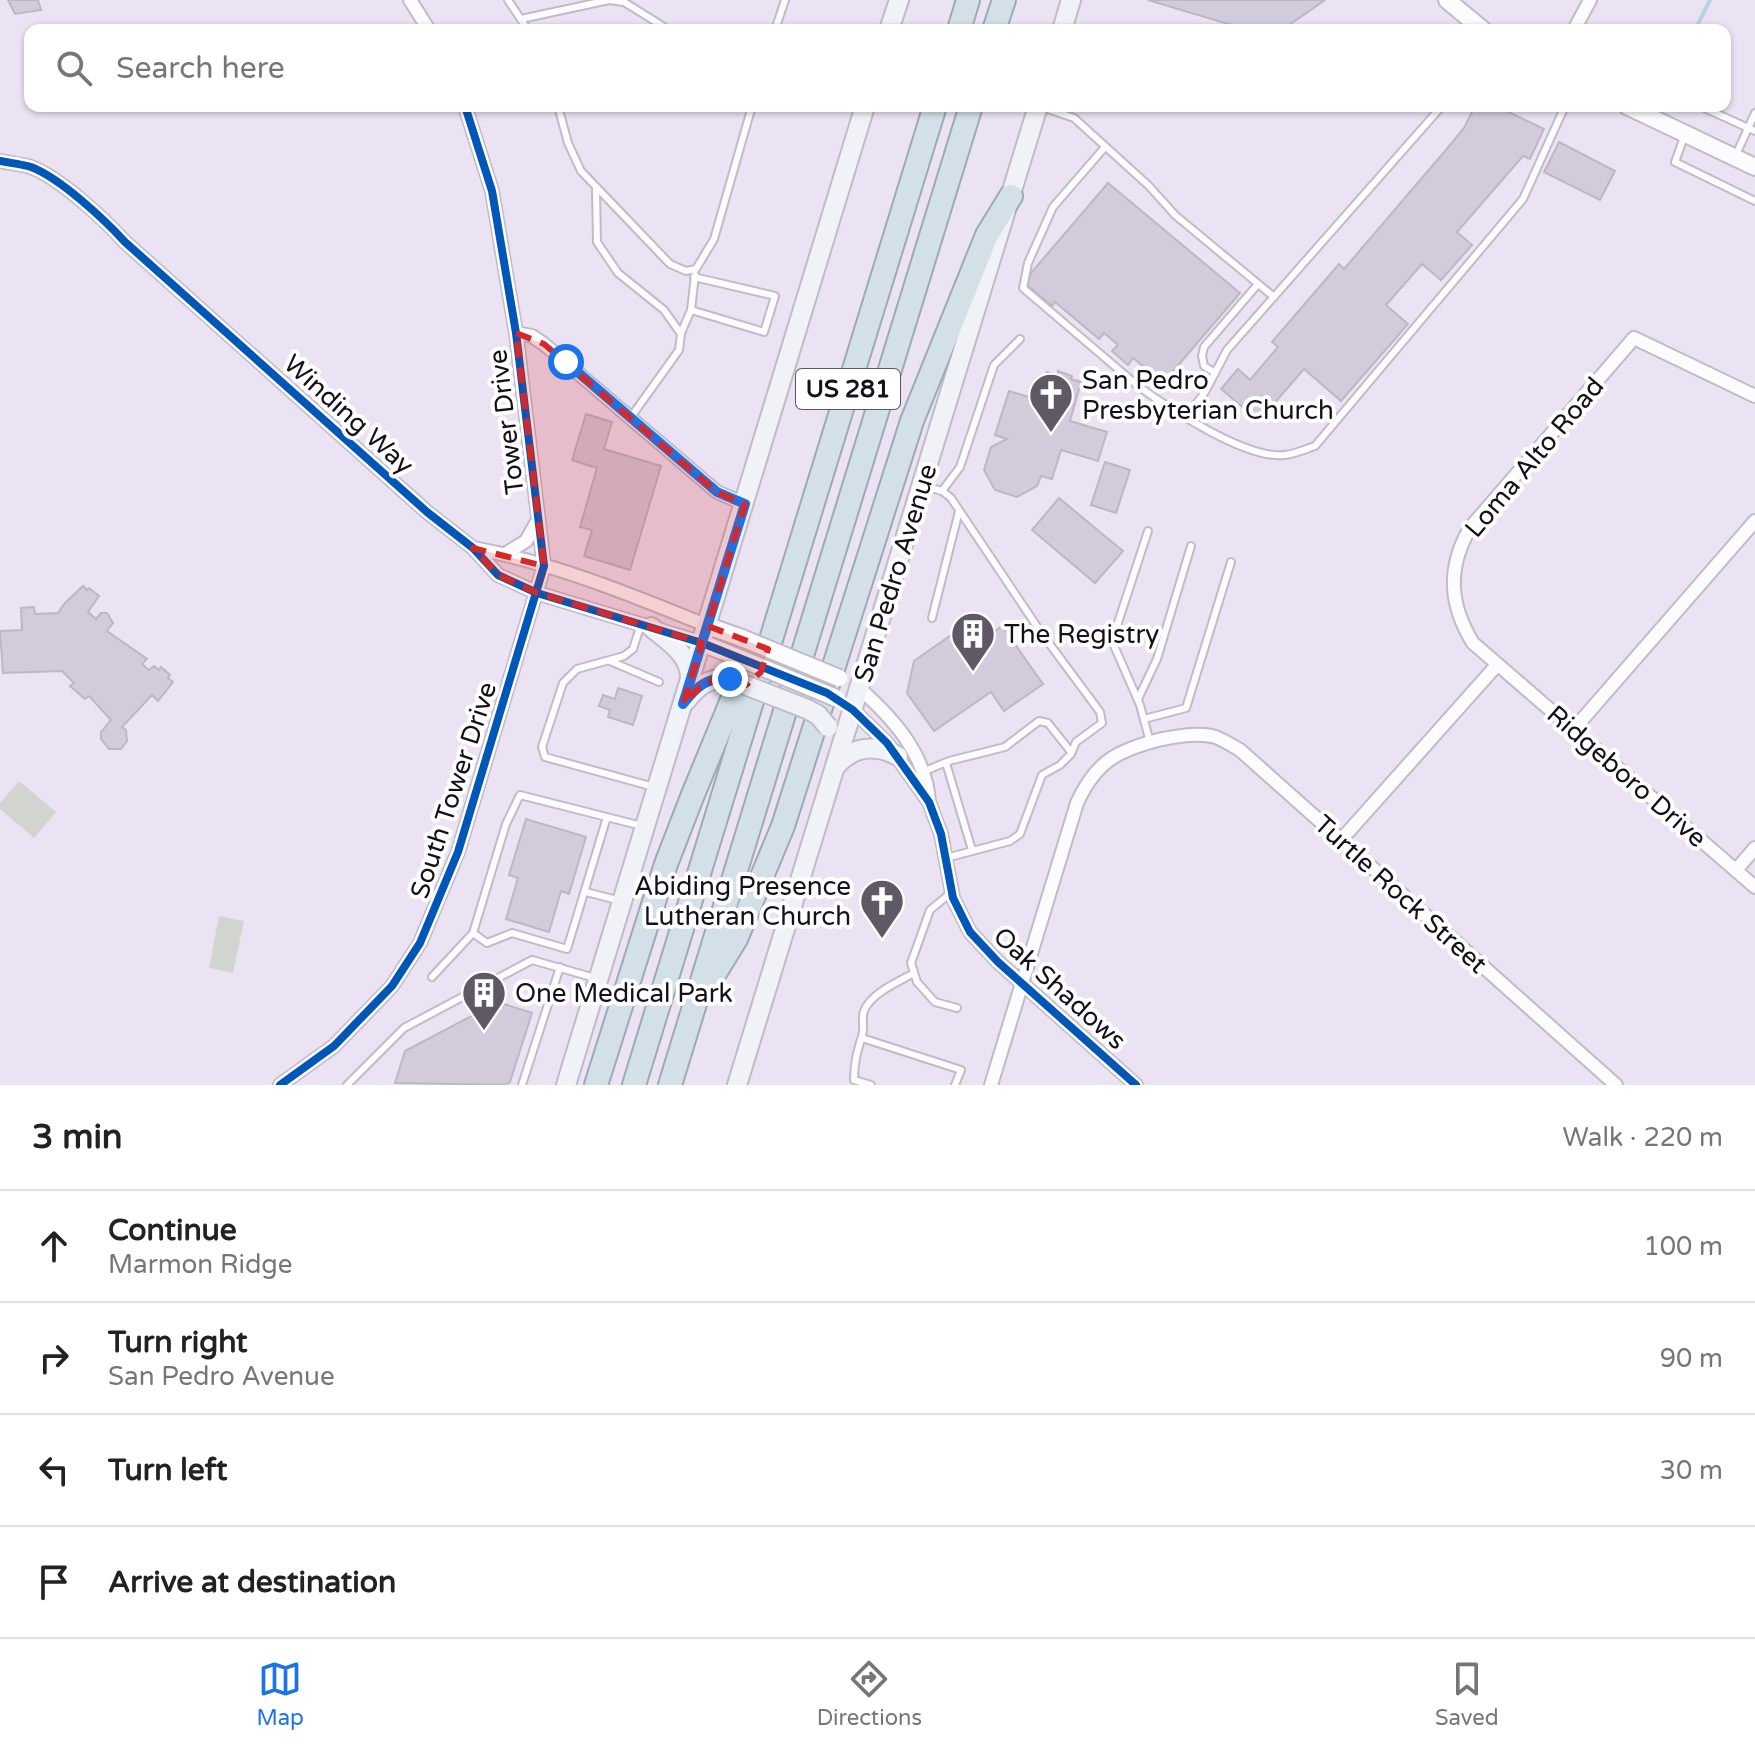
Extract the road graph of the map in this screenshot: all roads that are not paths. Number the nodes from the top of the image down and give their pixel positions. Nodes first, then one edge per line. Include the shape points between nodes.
1 (410, 0) edge
2 (508, 0) edge
3 (614, 0) edge
4 (785, 0) edge
5 (899, 0) edge
6 (968, 0) edge
7 (1004, 0) edge
8 (1071, 0) edge
9 (1447, 0) edge
10 (1590, 0) edge
11 (521, 19) junction
12 (425, 24) edge
13 (524, 24) edge
14 (659, 24) edge
15 (777, 24) edge
16 (891, 24) edge
17 (961, 24) edge
18 (996, 24) edge
19 (1064, 24) edge
20 (1476, 24) edge
21 (1577, 24) edge
22 (467, 112) edge
23 (560, 112) edge
24 (750, 112) edge
25 (863, 112) edge
26 (933, 112) edge
27 (969, 112) edge
28 (1037, 112) edge
29 (1056, 112) edge
30 (1437, 112) edge
31 (1562, 112) edge
32 (1639, 112) edge
33 (1713, 112) edge
34 (1755, 113) edge
35 (1752, 130) edge
36 (1685, 134) junction
37 (1105, 147) junction
38 (1735, 157) junction
39 (0, 161) edge
40 (1755, 167) edge
41 (596, 189) junction
42 (1011, 196) junction
43 (1755, 201) edge
44 (695, 273) junction
45 (1258, 284) junction
46 (1274, 297) junction
47 (691, 310) junction
48 (516, 333) junction
49 (681, 333) junction
50 (1020, 339) dead end
51 (1215, 373) junction
52 (1755, 396) edge
53 (631, 417) junction
54 (1186, 417) junction
55 (922, 485) junction
56 (942, 491) junction
57 (745, 504) junction
58 (959, 511) junction
59 (538, 520) junction
60 (1755, 521) edge
61 (1148, 531) dead end
62 (1191, 546) dead end
63 (473, 548) junction
64 (505, 554) junction
65 (1231, 562) dead end
66 (544, 566) junction
67 (537, 593) junction
68 (634, 597) junction
69 (932, 618) dead end
70 (628, 620) junction
71 (646, 625) junction
72 (705, 634) junction
73 (610, 661) junction
74 (1497, 665) junction
75 (761, 672) junction
76 (690, 681) junction
77 (659, 682) dead end
78 (860, 689) junction
79 (1138, 699) junction
80 (683, 704) junction
81 (853, 710) junction
82 (1144, 719) junction
83 (1574, 729) junction
84 (1150, 742) junction
85 (1071, 752) junction
86 (898, 756) junction
87 (837, 762) junction
88 (946, 763) junction
89 (925, 771) junction
90 (658, 788) junction
91 (929, 802) junction
92 (607, 817) junction
93 (646, 827) junction
94 (1341, 840) junction
95 (1755, 848) edge
96 (972, 850) junction
97 (946, 858) junction
98 (1736, 870) junction
99 (1755, 887) edge
100 (586, 892) junction
101 (952, 892) junction
102 (623, 901) junction
103 (473, 933) junction
104 (560, 967) junction
105 (914, 973) junction
106 (432, 977) dead end
107 (599, 979) junction
108 (1023, 983) junction
109 (694, 1006) junction
110 (957, 1008) dead end
111 (862, 1038) junction
112 (280, 1085) edge
113 (347, 1085) edge
114 (522, 1085) edge
115 (566, 1085) edge
116 (596, 1085) edge
117 (634, 1085) edge
118 (670, 1085) edge
119 (737, 1085) edge
120 (871, 1085) edge
121 (955, 1085) edge
122 (991, 1085) edge
123 (1136, 1085) edge
124 (1616, 1085) edge

1 - 12 street
2 - 11 lane
3 - 11 lane
3 - 14 lane
4 - 15 lane
5 - 16 main road
6 - 17 highway
7 - 18 highway
8 - 19 main road
9 - 20 street
10 - 21 street
11 - 13 lane
22 - 48 street, Tower Drive via 492,191
23 - 41 lane via 581,171
24 - 44 lane via 714,239
25 - 57 main road
26 - 75 highway, US 281
27 - 109 highway, US 281
28 - 42 main road, San Pedro Avenue
29 - 37 lane via 1074,118
30 - 46 lane
31 - 54 lane via 1523,199 1315,446 1283,456 1239,447
32 - 36 street
33 - 35 lane
34 - 35 lane
35 - 38 lane
36 - 38 street
36 - 43 lane via 1675,162
37 - 45 lane
37 - 54 lane via 1053,207 1023,288 1138,386
38 - 40 street
39 - 63 street, Winding Way via 47,175 108,224
41 - 44 lane via 670,264
41 - 49 lane via 597,242 618,273 664,310
42 - 55 main road, San Pedro Avenue
42 - 109 highway via 987,235 912,421 778,840 736,939
44 - 47 lane
44 - 47 lane via 775,296 764,332
45 - 46 lane
45 - 51 lane via 1204,347 1204,366
46 - 51 lane via 1227,350
47 - 49 lane
48 - 53 street via 544,344
48 - 59 street, Tower Drive
49 - 53 lane via 679,350
50 - 56 lane via 994,365 960,467
51 - 54 lane
52 - 74 street, Loma Alto Road via 1634,338 1460,545 1452,585 1461,625
53 - 57 street via 717,492
55 - 56 lane
55 - 78 main road, San Pedro Avenue
56 - 58 lane
57 - 72 main road
58 - 69 lane
58 - 85 lane via 1100,712 1102,723
59 - 64 street via 526,541
59 - 66 street, Tower Drive
60 - 83 street
61 - 79 lane via 1112,641
62 - 79 lane via 1157,659
63 - 64 street, Winding Way
63 - 67 street, Winding Way via 498,575
64 - 66 street, Winding Way
65 - 82 lane via 1186,708
66 - 67 street, Tower Drive
66 - 68 street, Winding Way
67 - 70 street, Winding Way
67 - 112 street, South Tower Drive via 458,852 420,943 392,986 334,1046
68 - 70 street
68 - 72 street, Winding Way
70 - 71 street, Winding Way
71 - 72 street, Winding Way
71 - 73 lane via 633,649
71 - 76 main road via 688,661
72 - 76 main road
72 - 78 street, bridge via 742,638
72 - 81 street, bridge via 737,657
73 - 77 lane
73 - 90 lane via 577,669 563,683 545,734 545,757
74 - 83 street, Ridgeboro Drive
74 - 94 street
75 - 116 highway via 734,695 692,797
75 - 117 highway, US 281
76 - 80 main road
78 - 81 main road, San Pedro Avenue
78 - 89 street, Oak Shadows via 901,732
79 - 82 lane
80 - 87 main road, bridge via 706,681 730,679 813,712 828,727
80 - 90 main road
81 - 86 street, Oak Shadows
81 - 87 main road, San Pedro Avenue
82 - 84 lane
83 - 98 street, Ridgeboro Drive
84 - 94 street, Turtle Rock Street via 1192,733 1215,737 1240,750
84 - 108 street, Turtle Rock Street via 1128,747 1104,763 1085,786
85 - 88 lane via 1048,723 1039,721 1005,747
85 - 96 lane via 1042,775 1020,834
86 - 87 main road via 863,749
86 - 91 street, Oak Shadows
87 - 119 main road, San Pedro Avenue
88 - 89 lane
88 - 96 lane
89 - 91 street, Oak Shadows
90 - 93 main road
91 - 97 street, Oak Shadows
92 - 93 lane
92 - 100 lane
92 - 103 lane via 520,795
93 - 102 main road
94 - 124 street, Turtle Rock Street
95 - 98 street
96 - 97 lane
97 - 101 street, Oak Shadows
98 - 99 street, Ridgeboro Drive
100 - 102 lane
100 - 103 lane via 567,949 512,933 487,943
101 - 105 lane via 930,910 911,963
101 - 108 street, Oak Shadows via 970,932
102 - 107 main road
103 - 106 lane
104 - 107 lane
104 - 113 lane via 532,960 404,1028
104 - 114 lane
105 - 110 lane via 935,1002
105 - 111 lane via 871,1001 863,1012
107 - 115 main road
108 - 122 street, Turtle Rock Street
108 - 123 street, Oak Shadows
109 - 118 highway, US 281
111 - 120 lane via 854,1058 854,1080
111 - 121 lane via 961,1070

